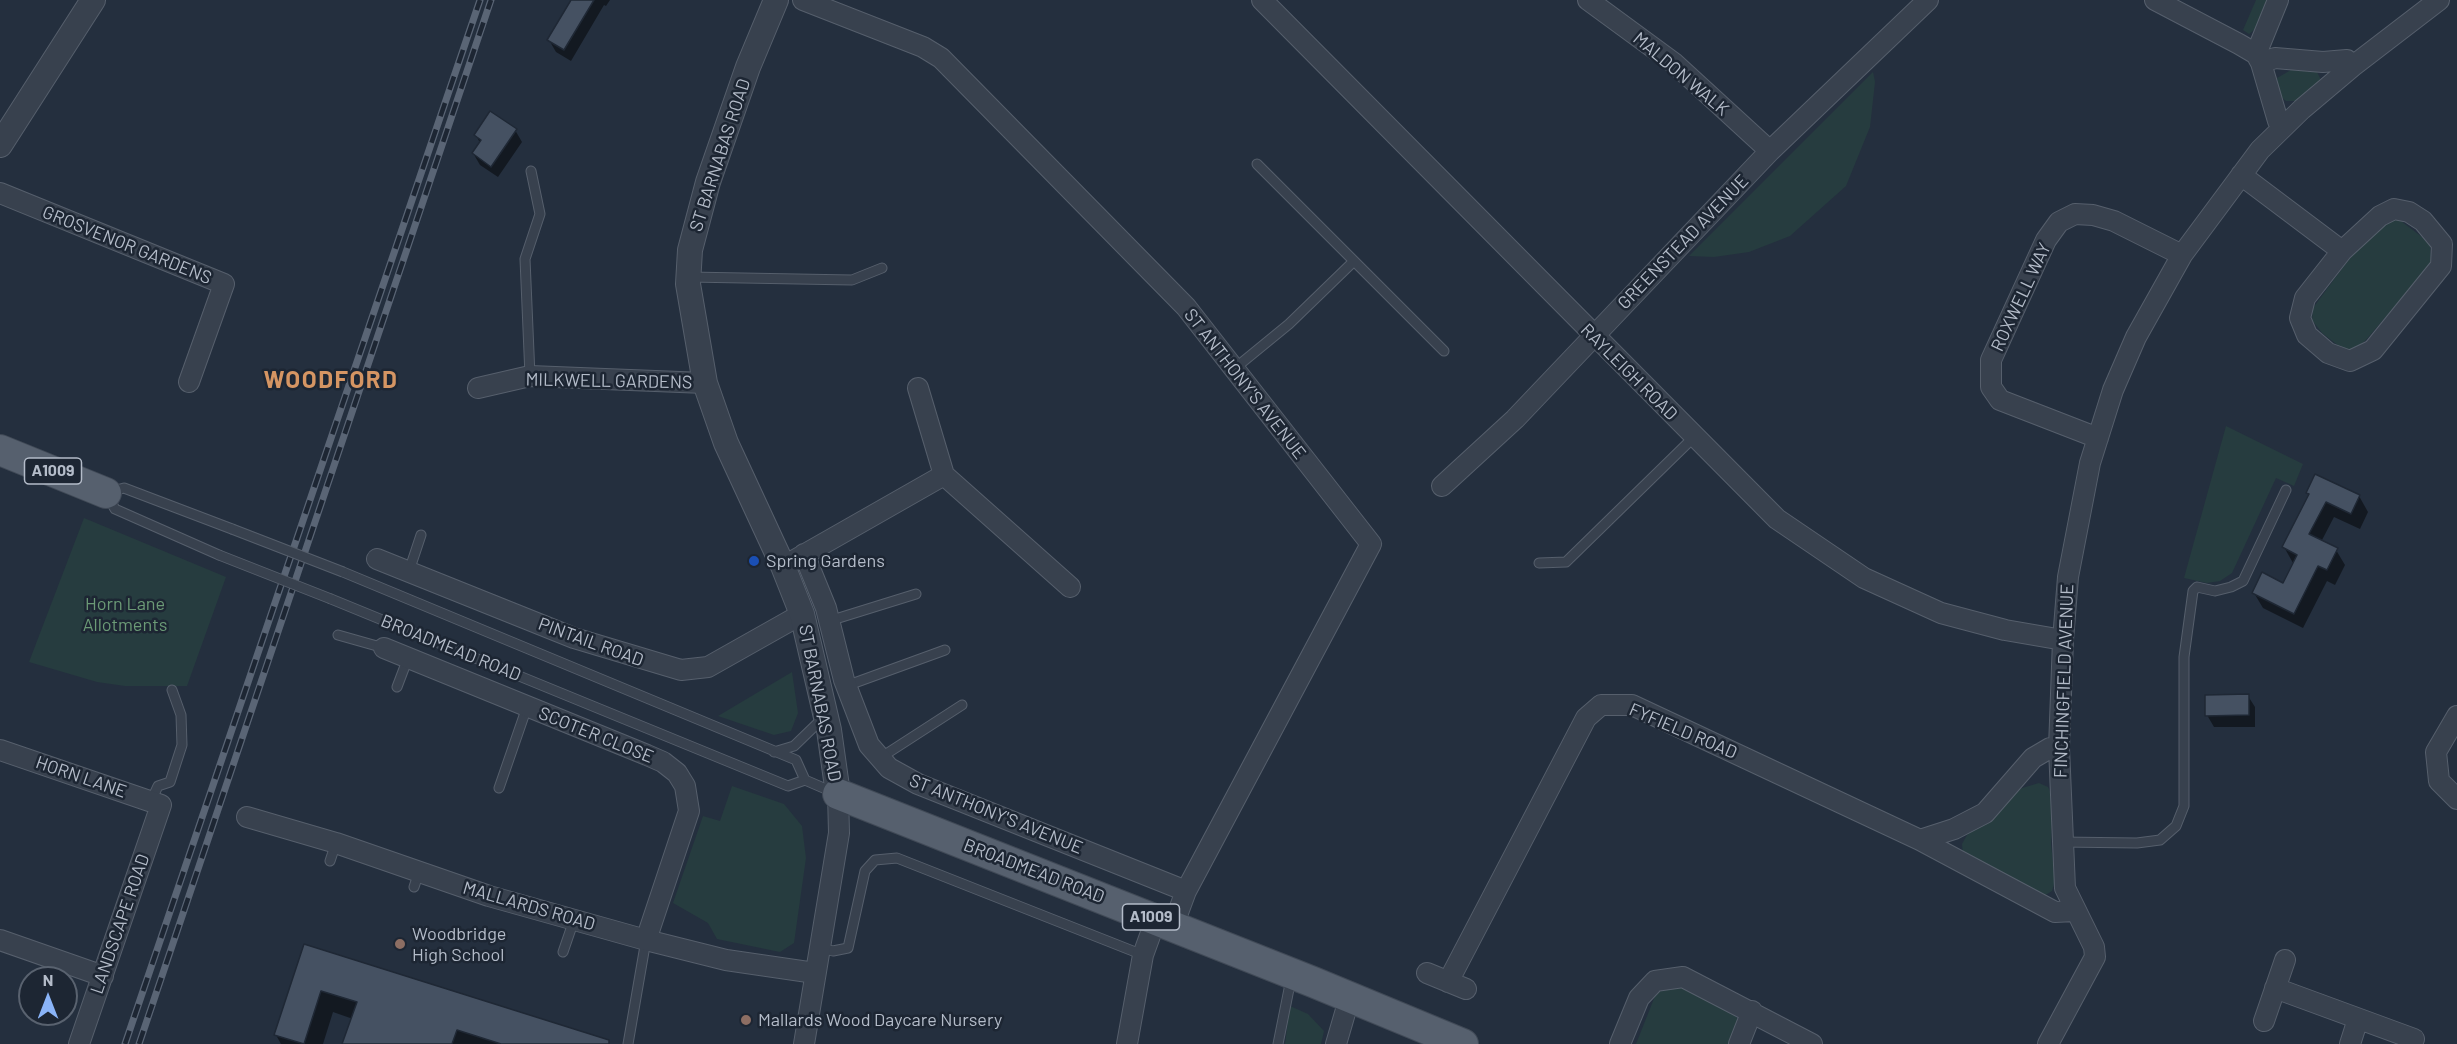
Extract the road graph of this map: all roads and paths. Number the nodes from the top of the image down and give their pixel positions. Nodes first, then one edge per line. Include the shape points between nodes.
1 (93, 0) edge
2 (776, 0) edge
3 (803, 0) edge
4 (1262, 0) edge
5 (1588, 0) edge
6 (1928, 0) edge
7 (2155, 0) edge
8 (2278, 0) edge
9 (2439, 0) edge
10 (2259, 59) junction
11 (2353, 66) junction
12 (2283, 127) junction
13 (0, 145) edge
14 (1770, 151) junction
15 (1257, 165) dead end
16 (531, 171) dead end
17 (2241, 175) junction
18 (0, 193) edge
19 (2342, 251) junction
20 (2182, 255) junction
21 (1353, 262) junction
22 (882, 267) dead end
23 (689, 277) junction
24 (1593, 335) junction
25 (1444, 351) dead end
26 (1234, 369) junction
27 (531, 376) junction
28 (189, 382) dead end
29 (705, 383) junction
30 (478, 388) dead end
31 (918, 388) dead end
32 (1694, 437) junction
33 (2098, 438) junction
34 (0, 450) edge
35 (944, 475) junction
36 (1442, 486) dead end
37 (2286, 490) dead end
38 (106, 493) junction
39 (421, 535) dead end
40 (804, 554) junction
41 (377, 559) dead end
42 (1539, 563) dead end
43 (783, 566) junction
44 (409, 572) junction
45 (1070, 587) dead end
46 (916, 594) dead end
47 (802, 614) junction
48 (829, 621) junction
49 (338, 635) dead end
50 (2063, 640) junction
51 (384, 648) joint
52 (945, 650) dead end
53 (408, 658) junction
54 (846, 686) junction
55 (397, 687) dead end
56 (172, 690) dead end
57 (962, 705) dead end
58 (527, 707) junction
59 (826, 714) junction
60 (2457, 716) edge
61 (2059, 748) junction
62 (0, 750) edge
63 (774, 752) junction
64 (880, 758) junction
65 (806, 780) junction
66 (499, 788) dead end
67 (838, 794) junction
68 (2457, 799) edge
69 (156, 803) junction
70 (247, 817) dead end
71 (1920, 840) junction
72 (2062, 842) junction
73 (1186, 891) junction
74 (2074, 911) junction
75 (574, 920) junction
76 (1164, 922) junction
77 (0, 940) edge
78 (646, 940) junction
79 (820, 948) junction
80 (563, 952) dead end
81 (1143, 956) junction
82 (2285, 960) dead end
83 (815, 973) junction
84 (1292, 973) junction
85 (1427, 973) dead end
86 (102, 976) junction
87 (2275, 988) junction
88 (1350, 996) junction
89 (1752, 1011) junction
90 (2358, 1019) junction
91 (2264, 1021) dead end
92 (2414, 1039) dead end
93 (80, 1044) edge
94 (628, 1044) edge
95 (804, 1044) edge
96 (1127, 1044) edge
97 (1278, 1044) edge
98 (1336, 1044) edge
99 (1463, 1044) edge
100 (1620, 1044) edge
101 (1739, 1044) edge
102 (1812, 1044) edge
103 (2048, 1044) edge
104 (2350, 1044) edge

1 - 13 street
2 - 23 street, ST BARNABAS ROAD via 708,182 690,250
3 - 26 street, ST ANTHONY'S AVENUE via 923,47 941,58 1186,308
4 - 24 street, RAYLEIGH ROAD
5 - 14 street, MALDON WALK via 1674,63
6 - 14 street, GREENSTEAD AVENUE
7 - 10 street
8 - 10 street
9 - 11 street, FINCHINGFIELD AVENUE
10 - 11 street via 2347,60
10 - 12 street
11 - 12 street, FINCHINGFIELD AVENUE
12 - 17 street, FINCHINGFIELD AVENUE
14 - 24 street, GREENSTEAD AVENUE
15 - 21 lane
16 - 27 lane via 540,214 525,259
17 - 19 street
17 - 20 street, FINCHINGFIELD AVENUE
18 - 28 street, GROSVENOR GARDENS via 224,284
19 - 19 street via 2380,216 2394,209 2409,212 2435,233 2444,256 2441,266 2373,350 2350,361 2328,352 2307,335 2300,318 2305,298
20 - 33 street, FINCHINGFIELD AVENUE via 2136,337
20 - 33 street, ROXWELL WAY via 2114,221 2093,215 2075,214 2059,222 2046,240 1991,360 1991,387 2000,400
21 - 25 lane
21 - 26 lane
22 - 23 lane via 852,280
23 - 29 street, ST BARNABAS ROAD
24 - 32 street, RAYLEIGH ROAD
24 - 36 street, GREENSTEAD AVENUE via 1515,419
26 - 73 street, ST ANTHONY'S AVENUE via 1371,544
27 - 29 street, MILKWELL GARDENS
27 - 30 street, MILKWELL GARDENS
29 - 43 street, ST BARNABAS ROAD via 726,443
31 - 35 street
32 - 42 lane via 1566,562
32 - 50 street, RAYLEIGH ROAD via 1777,519 1864,578 1941,612 2005,630
33 - 50 street, FINCHINGFIELD AVENUE via 2068,577
34 - 38 main road, BROADMEAD ROAD / A1009
35 - 40 street
35 - 45 street
37 - 72 lane via 2243,581 2215,591 2197,587 2193,591 2184,657 2184,806 2176,826 2160,840
38 - 63 lane, BROADMEAD ROAD / A1009, bridge via 124,488 343,572
38 - 65 lane, BROADMEAD ROAD / A1009, bridge via 115,509 219,555 788,786
39 - 44 lane
40 - 43 street
40 - 48 street, ST ANTHONY'S AVENUE
41 - 44 street, PINTAIL ROAD
43 - 47 street, ST BARNABAS ROAD
44 - 47 street, PINTAIL ROAD via 574,638 681,670 708,667
46 - 48 lane
47 - 59 street, ST BARNABAS ROAD
48 - 54 street, ST ANTHONY'S AVENUE
49 - 51 lane
50 - 61 street, FINCHINGFIELD AVENUE
51 - 53 street, SCOTER CLOSE
52 - 54 lane
53 - 55 lane
53 - 58 street, SCOTER CLOSE
54 - 64 street, ST ANTHONY'S AVENUE via 869,745
56 - 69 lane via 181,715 182,745 170,782 158,786
57 - 64 lane
58 - 66 lane
58 - 78 street, SCOTER CLOSE via 663,762 685,786 686,823
59 - 63 lane via 800,741
59 - 67 street, ST BARNABAS ROAD
60 - 68 street via 2436,752 2439,781
61 - 71 street via 2050,748 2033,758 1985,813
61 - 72 street, FINCHINGFIELD AVENUE
62 - 69 street, HORN LANE
63 - 65 lane, BROADMEAD ROAD / A1009 via 796,760
64 - 73 street, ST ANTHONY'S AVENUE via 889,768 918,784
65 - 67 lane, BROADMEAD ROAD / A1009
67 - 76 main road, BROADMEAD ROAD / A1009
67 - 79 street via 839,833
69 - 86 street, LANDSCAPE ROAD
70 - 75 street, MALLARDS ROAD via 417,880
71 - 74 street, FYFIELD ROAD via 2055,912
71 - 85 street, FYFIELD ROAD via 1632,705 1601,705 1587,718 1457,985
72 - 74 street, FINCHINGFIELD AVENUE via 2065,888
73 - 76 street, ST ANTHONY'S AVENUE
74 - 103 street, FINCHINGFIELD AVENUE via 2085,926 2095,957
75 - 78 street, MALLARDS ROAD
75 - 80 lane
76 - 81 street, ST ANTHONY'S AVENUE
76 - 84 main road, BROADMEAD ROAD / A1009
77 - 86 street
78 - 83 street, MALLARDS ROAD via 726,960
78 - 94 lane
79 - 81 lane, BROADMEAD ROAD via 848,948 865,871 875,860 897,858
79 - 83 street
81 - 96 street, ST ANTHONY'S AVENUE
82 - 87 street
83 - 95 street
84 - 88 main road, BROADMEAD ROAD / A1009
84 - 97 lane
86 - 93 street, LANDSCAPE ROAD
87 - 90 street
87 - 91 street
88 - 98 street
88 - 99 main road, BROADMEAD ROAD / A1009
89 - 100 street via 1683,977 1655,981 1639,999
89 - 101 street
89 - 102 street
90 - 92 street
90 - 104 street

